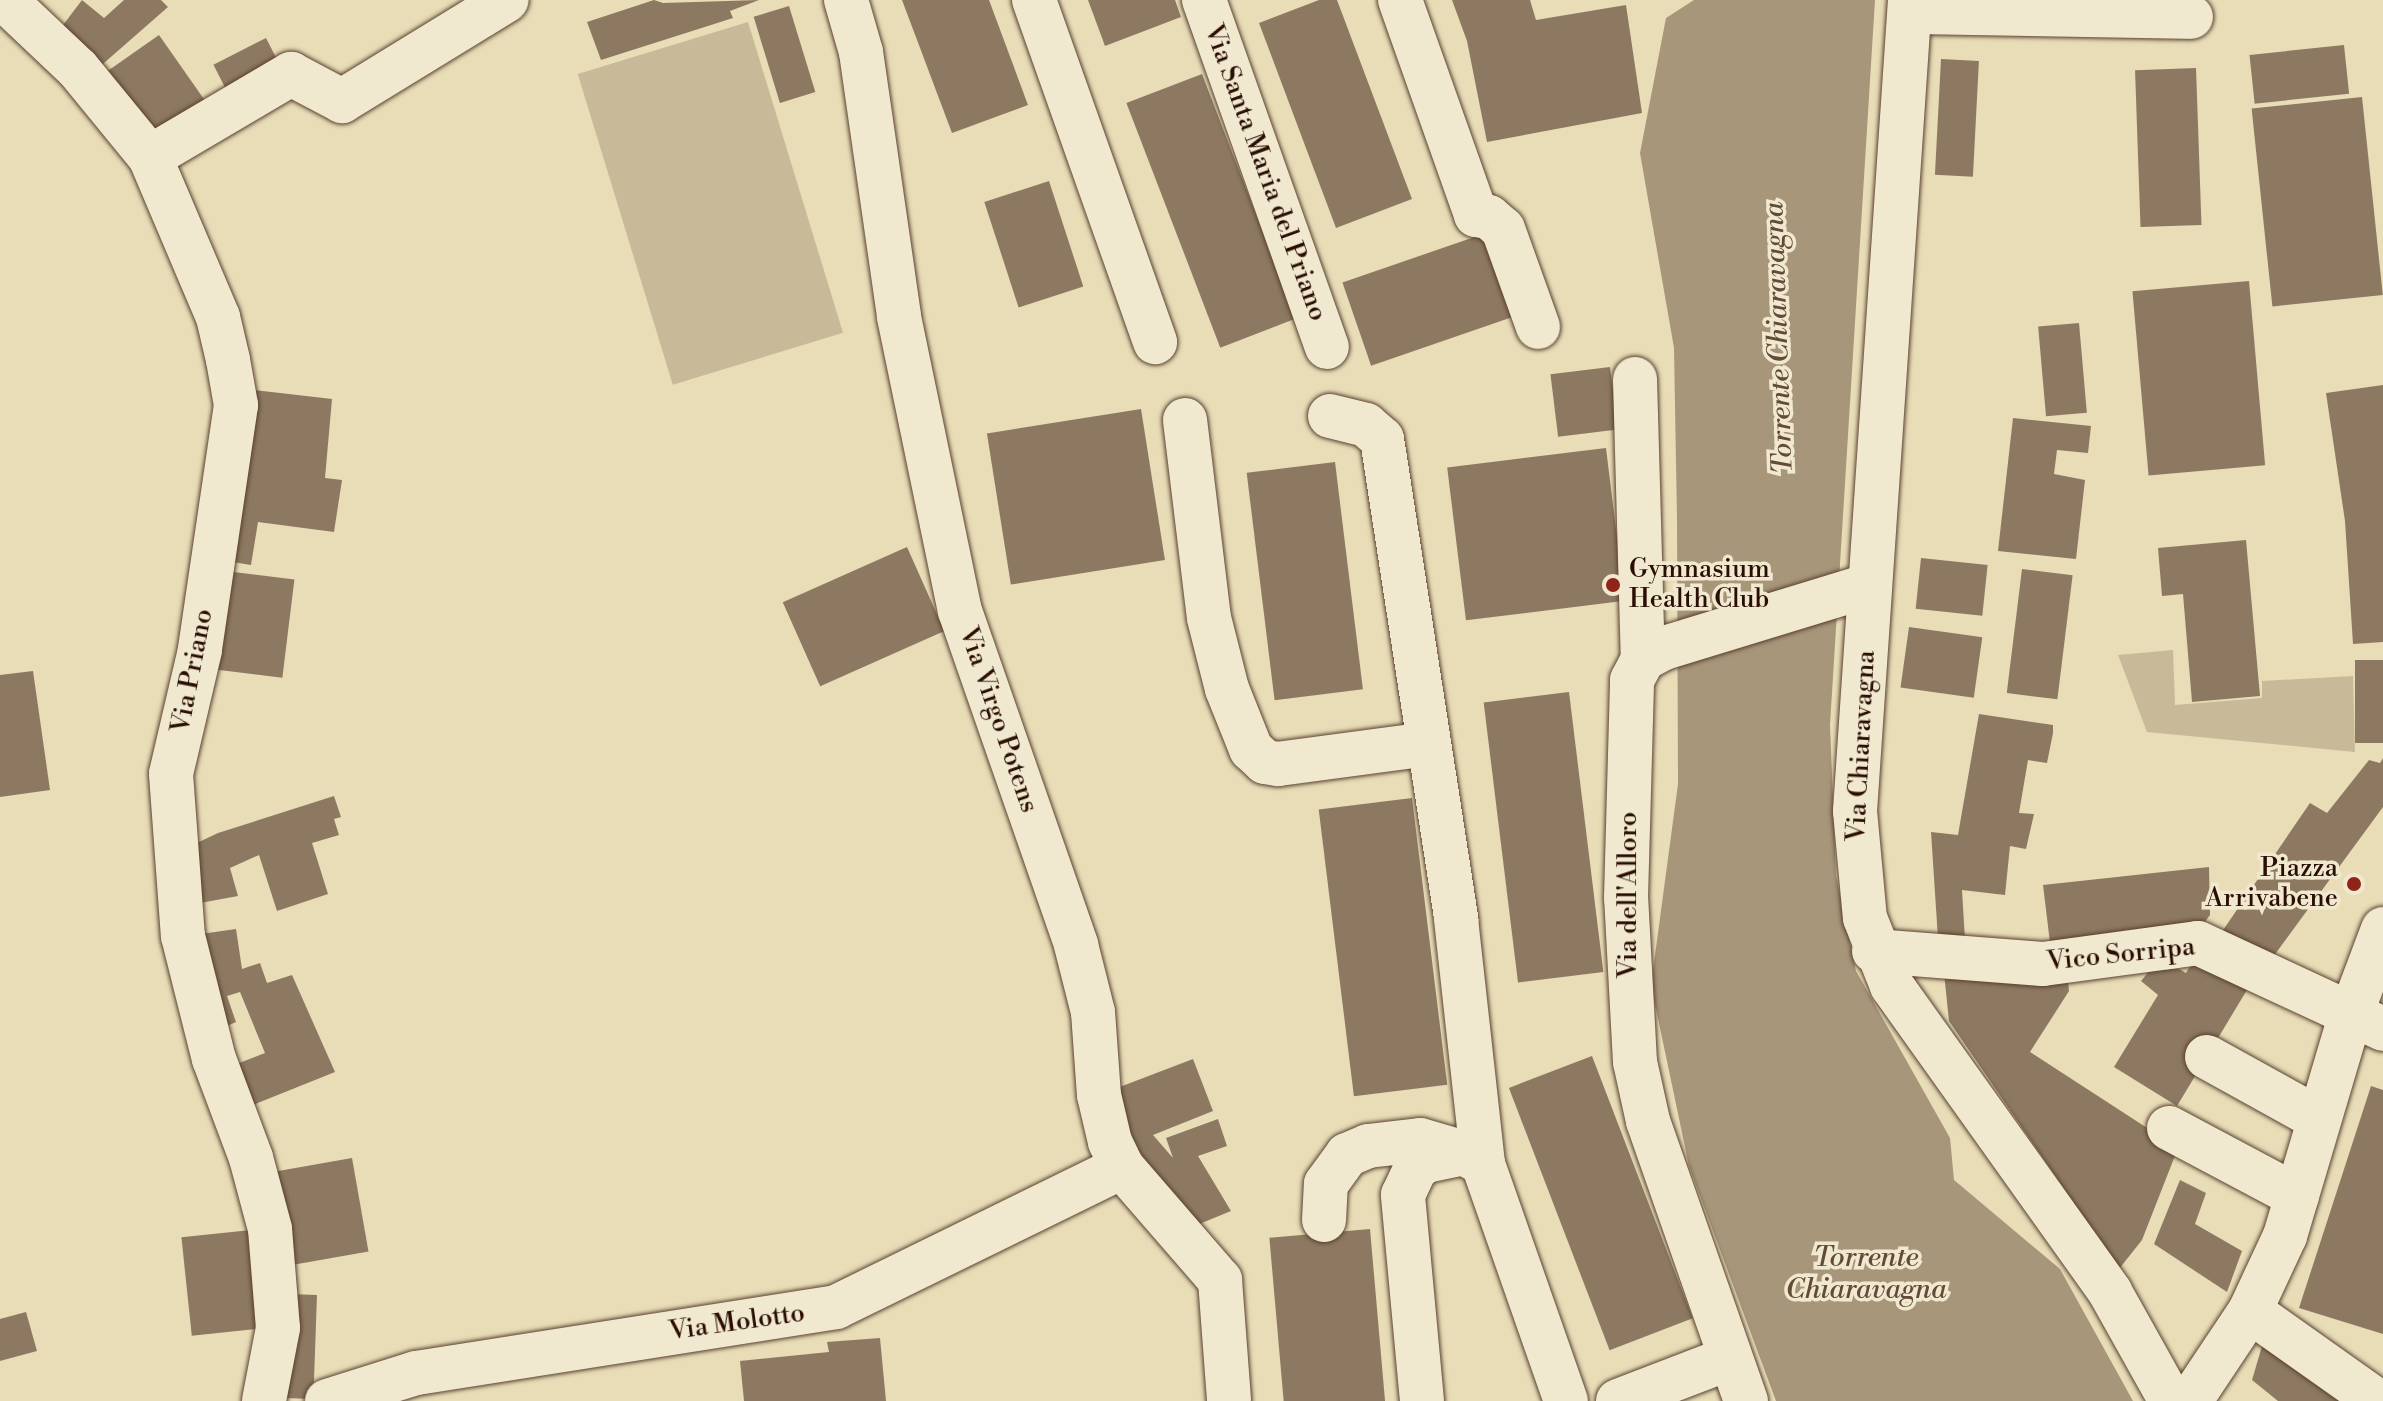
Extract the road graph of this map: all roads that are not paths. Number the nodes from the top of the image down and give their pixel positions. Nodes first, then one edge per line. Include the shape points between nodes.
1 (5, 0) edge
2 (507, 0) edge
3 (846, 0) edge
4 (1034, 0) edge
5 (1204, 0) edge
6 (1400, 0) edge
7 (1910, 6) edge
8 (2191, 17) dead end
9 (150, 157) junction
10 (1538, 327) dead end
11 (1155, 342) dead end
12 (1327, 347) dead end
13 (1635, 379) dead end
14 (1330, 416) dead end
15 (1185, 420) dead end
16 (1857, 587) junction
17 (1654, 654) junction
18 (1428, 744) junction
19 (2383, 929) edge
20 (1874, 951) junction
21 (2358, 1031) edge
22 (2207, 1057) dead end
23 (2383, 1060) edge
24 (2319, 1119) junction
25 (2169, 1128) dead end
26 (1474, 1158) junction
27 (1122, 1167) junction
28 (2297, 1196) junction
29 (1324, 1220) dead end
30 (2250, 1311) junction
31 (1730, 1358) junction
32 (264, 1401) edge
33 (327, 1401) edge
34 (1229, 1401) edge
35 (1422, 1401) edge
36 (1566, 1401) edge
37 (1618, 1401) edge
38 (1746, 1401) edge
39 (2171, 1401) edge
40 (2190, 1401) edge
41 (2377, 1401) edge

1 - 9 street, Via Priano via 78,69
2 - 9 street via 342,101 291,74
3 - 27 street, Via Virgo Potens via 861,52 899,317 960,611 1076,945 1093,1012 1099,1095
4 - 11 street
5 - 12 street, Via Santa Maria del Priano
6 - 10 street via 1476,215 1498,221 1503,229
7 - 8 street
7 - 16 street, Via Chiaravagna
9 - 32 street, Via Priano via 218,317 236,405 200,650 171,774 183,936 214,1059 251,1158 270,1229 278,1328
13 - 17 street, Via dell'Alloro
14 - 18 street via 1366,425 1382,439
15 - 18 street via 1209,618 1227,689 1251,749 1265,762 1278,764
16 - 17 street
16 - 20 street, Via Chiaravagna via 1857,866
17 - 31 street, Via dell'Alloro via 1632,680 1626,898 1632,1036 1648,1121
18 - 26 street via 1456,919
19 - 21 street
20 - 21 street, Vico Sorripa via 2043,964 2198,943
20 - 39 street, Via Chiaravagna via 1892,986 2110,1292
21 - 23 street, Vico Sorripa
21 - 24 street
22 - 24 street
24 - 28 street
25 - 28 street
26 - 29 street via 1420,1140 1368,1146 1347,1155 1326,1184
26 - 35 street via 1426,1161 1415,1169 1403,1195
26 - 36 street
27 - 33 street, Via Molotto via 836,1307 416,1373
27 - 34 street, Via Virgo Potens via 1220,1280
28 - 30 street via 2285,1236
30 - 40 street
30 - 41 street
31 - 37 street
31 - 38 street, Via dell'Alloro

